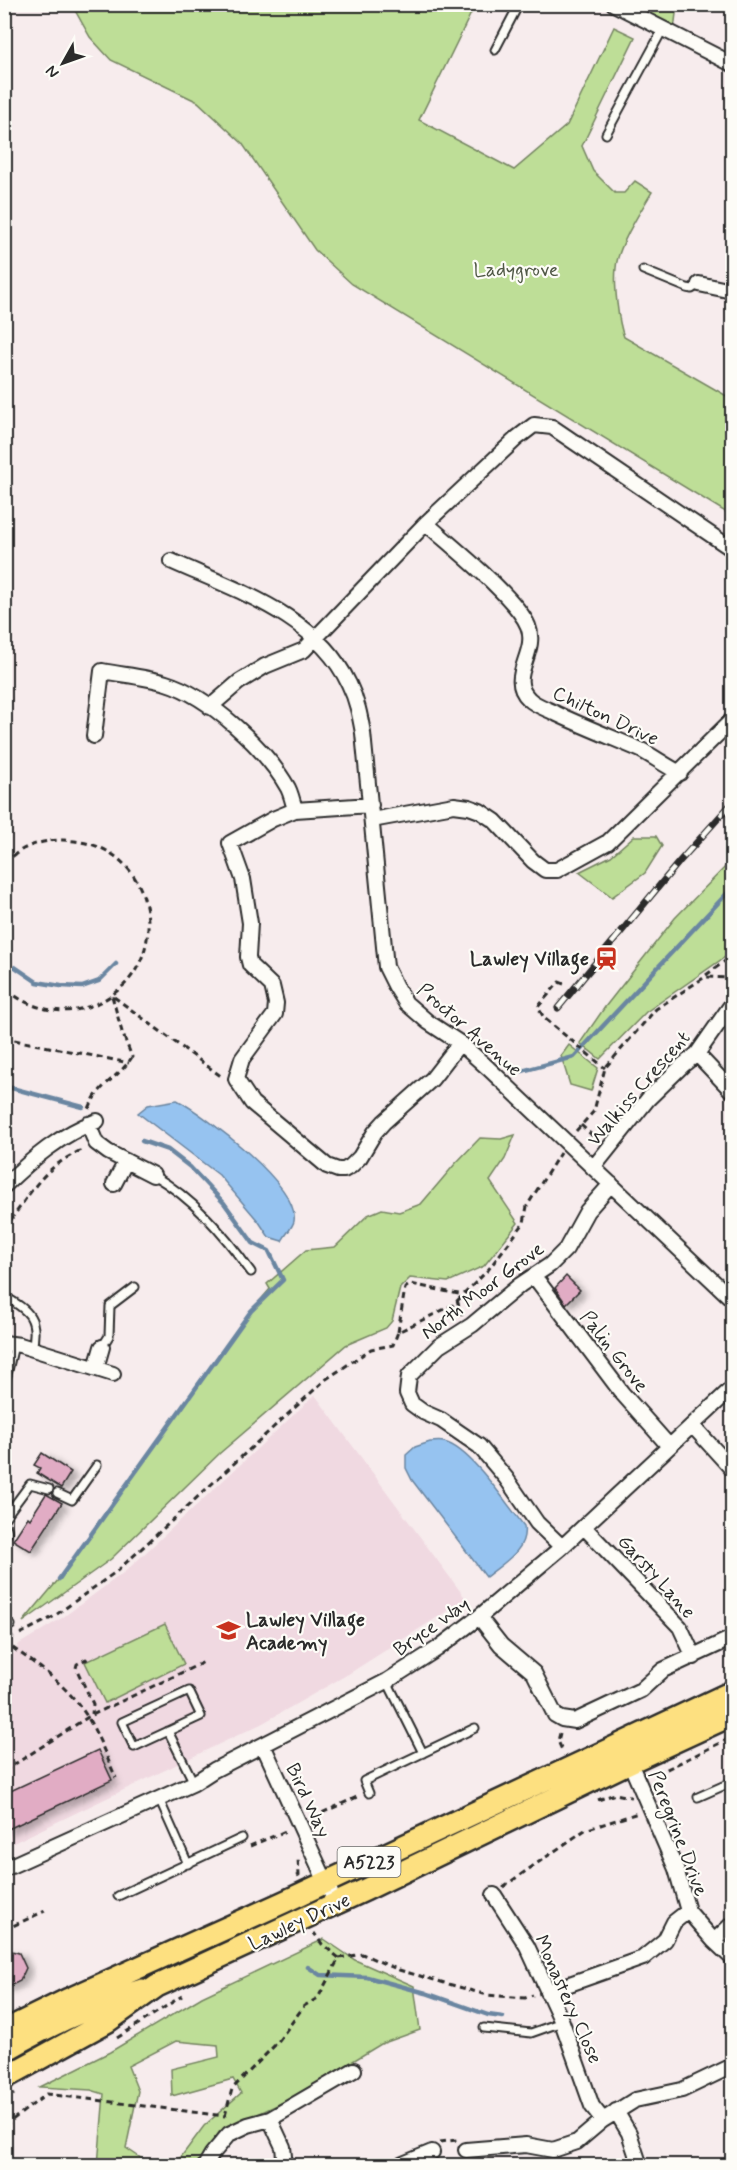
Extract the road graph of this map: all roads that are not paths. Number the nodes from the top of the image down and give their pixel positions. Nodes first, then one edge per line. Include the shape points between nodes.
1 (519, 4) edge
2 (614, 4) edge
3 (663, 29) junction
4 (495, 50) dead end
5 (732, 64) edge
6 (606, 134) dead end
7 (643, 270) dead end
8 (699, 284) joint
9 (732, 291) edge
10 (426, 522) junction
11 (732, 549) edge
12 (171, 561) dead end
13 (316, 639) junction
14 (210, 707) junction
15 (732, 720) edge
16 (94, 736) dead end
17 (680, 773) junction
18 (371, 805) junction
19 (296, 810) junction
20 (372, 820) junction
21 (732, 1004) edge
22 (460, 1043) junction
23 (697, 1054) junction
24 (732, 1090) edge
25 (126, 1161) junction
26 (593, 1168) junction
27 (153, 1175) joint
28 (114, 1184) dead end
29 (611, 1184) junction
30 (4, 1186) edge
31 (251, 1272) dead end
32 (534, 1276) junction
33 (135, 1287) dead end
34 (4, 1296) edge
35 (732, 1299) edge
36 (9, 1344) edge
37 (102, 1347) joint
38 (32, 1349) junction
39 (96, 1368) junction
40 (113, 1374) dead end
41 (4, 1388) edge
42 (732, 1388) edge
43 (693, 1426) junction
44 (669, 1446) junction
45 (97, 1465) dead end
46 (732, 1469) edge
47 (50, 1489) dead end
48 (57, 1493) dead end
49 (4, 1519) edge
50 (584, 1527) junction
51 (562, 1547) junction
52 (479, 1617) junction
53 (732, 1638) edge
54 (694, 1657) junction
55 (387, 1681) junction
56 (732, 1692) edge
57 (732, 1715) edge
58 (475, 1728) dead end
59 (168, 1731) junction
60 (263, 1745) junction
61 (423, 1753) junction
62 (626, 1753) junction
63 (732, 1782) edge
64 (194, 1783) junction
65 (369, 1792) road end
66 (698, 1797) dead end
67 (159, 1799) junction
68 (242, 1838) road end
69 (188, 1864) junction
70 (4, 1869) edge
71 (326, 1882) junction
72 (494, 1895) road end
73 (118, 1896) dead end
74 (336, 1904) junction
75 (688, 1911) junction
76 (732, 1924) edge
77 (714, 1941) junction
78 (732, 1958) edge
79 (157, 1986) junction
80 (547, 1990) junction
81 (562, 2022) junction
82 (484, 2028) dead end
83 (4, 2031) edge
84 (4, 2051) edge
85 (732, 2066) edge
86 (354, 2070) dead end
87 (10, 2086) edge
88 (616, 2112) junction
89 (270, 2119) junction
90 (603, 2120) junction
91 (466, 2150) road end
92 (432, 2152) road end
93 (205, 2166) edge
94 (285, 2166) edge
95 (398, 2166) edge
96 (640, 2166) edge

1 - 4 lane
2 - 3 street
3 - 5 street
3 - 6 lane
7 - 8 lane via 687,288
8 - 9 street
10 - 11 street via 517,438 534,425 541,425 552,427
10 - 13 street
10 - 17 street, Chilton Drive via 502,593 527,623 531,646 520,680 529,699
12 - 13 street, Proctor Avenue via 269,606
13 - 14 street via 304,650 239,682
13 - 18 street, Proctor Avenue via 349,683 358,707
14 - 16 street via 166,683 102,671
14 - 19 street via 264,754 289,790
15 - 17 street
17 - 20 street via 608,842 557,870 545,870 495,821 469,807
18 - 19 street
18 - 20 street, Proctor Avenue
19 - 22 street via 230,843 243,879 250,922 250,965 272,986 276,1003 275,1014 237,1069 236,1078 244,1094 327,1166 344,1170 360,1157 384,1122 432,1079
20 - 22 street, Proctor Avenue via 386,966 406,1003
21 - 23 street, Walkiss Crescent
22 - 26 street, Proctor Avenue
23 - 24 street
23 - 26 street, Walkiss Crescent via 648,1099
25 - 27 street
25 - 28 street
25 - 30 street via 96,1143 92,1123 40,1153
26 - 29 street, Proctor Avenue
27 - 31 lane via 197,1206
29 - 32 street, North Moor Grove via 587,1211 566,1249
29 - 35 street, Proctor Avenue
32 - 44 street, Palin Grove via 622,1393
32 - 51 street, North Moor Grove via 439,1346 409,1376 407,1393 412,1404 479,1446 537,1523
33 - 37 lane via 110,1306 109,1336
34 - 38 lane via 32,1317 36,1333
36 - 38 street
36 - 41 lane
37 - 39 street
38 - 39 street
39 - 40 street
42 - 43 street, Bryce Way
43 - 44 street, Bryce Way
43 - 46 street
44 - 50 street, Bryce Way
45 - 48 lane via 72,1500
47 - 49 lane via 30,1484
50 - 51 street, Bryce Way
50 - 54 street, Garsty Lane via 680,1627
51 - 52 street, Bryce Way
52 - 54 street via 501,1645 534,1673 553,1712 565,1720 575,1720 641,1690 663,1670
52 - 55 street, Bryce Way
53 - 54 street
55 - 60 street, Bryce Way
55 - 61 lane
56 - 62 main road, Lawley Drive / A5223
57 - 62 main road, Lawley Drive / A5223
58 - 61 lane
59 - 59 lane via 134,1747 122,1722 189,1691 201,1716
59 - 64 lane
60 - 64 street, Bryce Way
60 - 71 street, Bird Way
61 - 65 lane via 364,1781
62 - 71 main road, Lawley Drive / A5223
62 - 74 main road, Lawley Drive / A5223
62 - 75 street, Peregrine Drive via 676,1869
63 - 66 lane
64 - 67 street, Bryce Way
67 - 69 lane
67 - 70 street, Bryce Way
68 - 69 lane
69 - 73 lane
71 - 74 street, Bird Way
71 - 83 main road, Lawley Drive / A5223
72 - 80 street, Monastery Close via 527,1946
74 - 79 main road, Lawley Drive / A5223
75 - 77 street, Peregrine Drive
75 - 80 street via 675,1922 665,1940 643,1958
76 - 77 street
77 - 78 street, Peregrine Drive
79 - 84 main road via 95,2007
79 - 87 main road, Lawley Drive / A5223
80 - 81 street, Monastery Close
81 - 82 lane via 531,2033
81 - 90 street, Monastery Close via 592,2106
85 - 88 street via 682,2090 635,2100
86 - 89 street
88 - 90 street
88 - 96 street via 629,2133
89 - 93 street via 230,2134
89 - 94 street via 283,2147
90 - 91 street via 577,2142 553,2150 526,2145
92 - 95 street

